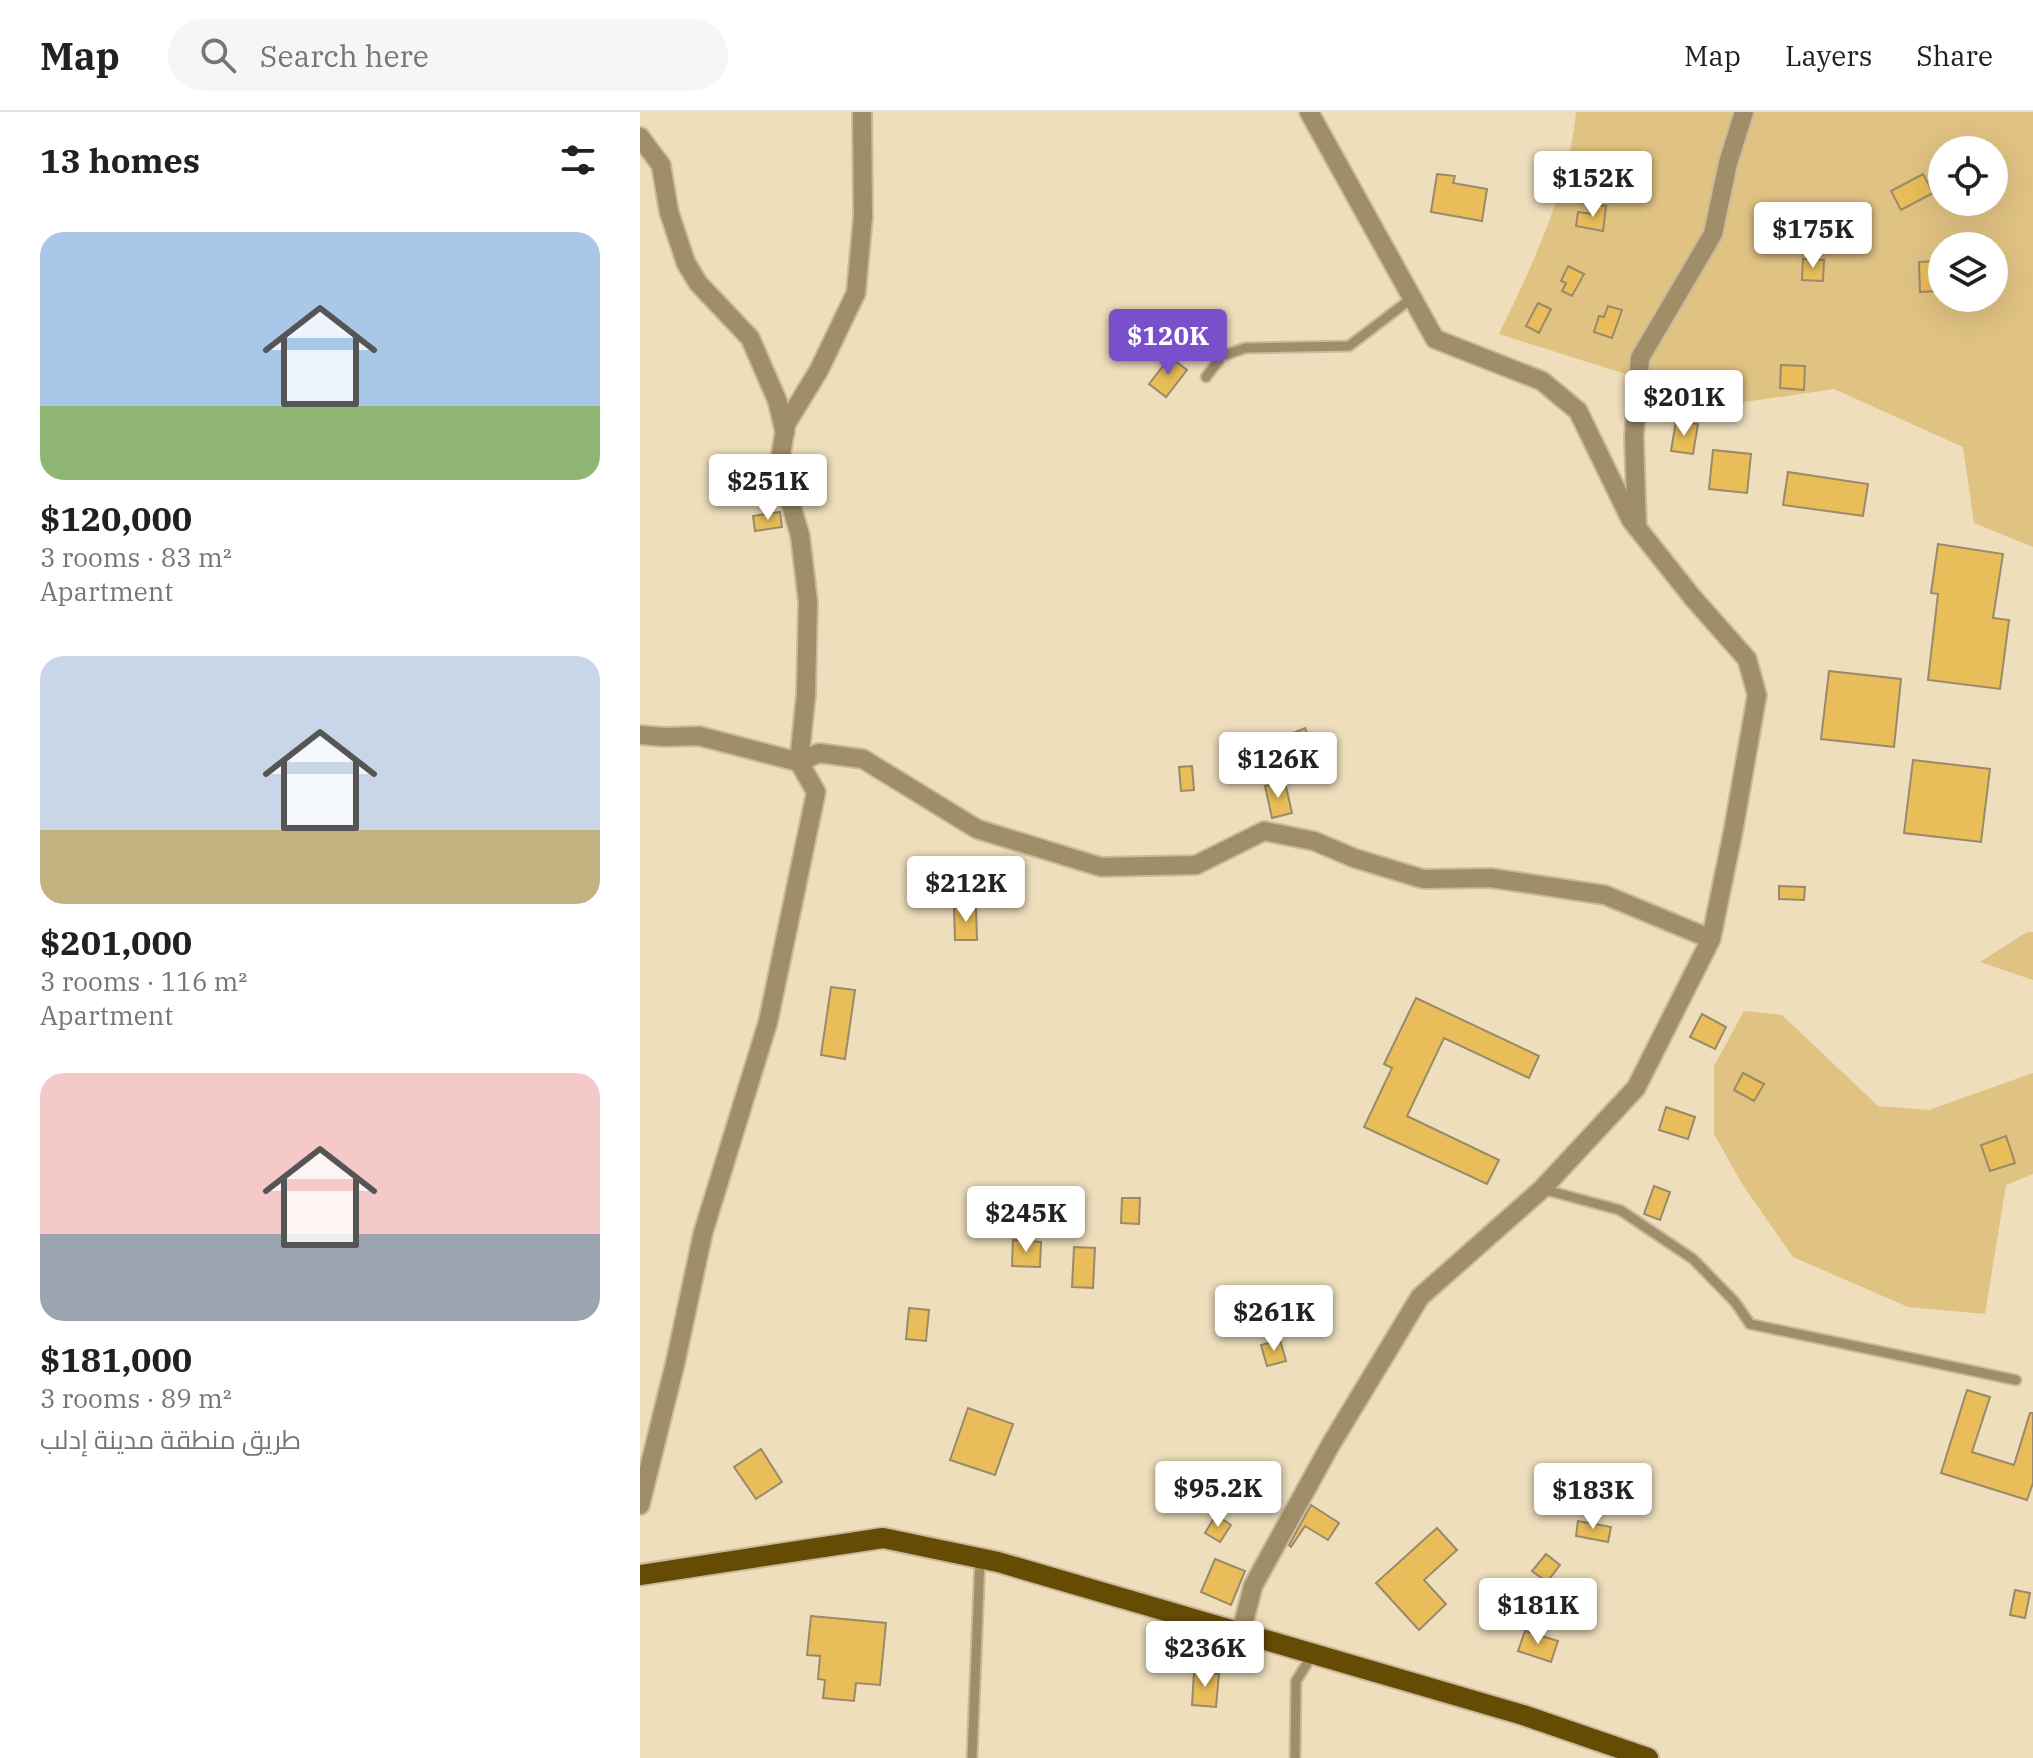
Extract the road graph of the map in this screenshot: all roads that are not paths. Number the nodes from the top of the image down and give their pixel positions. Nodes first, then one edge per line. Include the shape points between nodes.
1 (862, 112) edge
2 (1309, 112) edge
3 (1744, 112) edge
4 (640, 137) edge
5 (1412, 298) junction
6 (1206, 377) dead end
7 (785, 433) junction
8 (1637, 528) junction
9 (640, 735) edge
10 (799, 762) junction
11 (1711, 939) junction
12 (1542, 1189) junction
13 (2016, 1380) dead end
14 (640, 1505) edge
15 (980, 1558) junction
16 (640, 1575) edge
17 (1241, 1633) junction
18 (1313, 1654) junction
19 (972, 1758) edge
20 (1295, 1758) edge
21 (1648, 1758) edge

1 - 7 street via 863,216 856,293
2 - 5 street
3 - 8 street via 1713,234 1640,358 1634,437
4 - 7 street via 661,165 686,263 750,338
5 - 6 lane via 1349,346 1245,348 1222,356
5 - 8 street via 1435,339 1542,381 1578,411
7 - 10 street via 779,465 800,535 808,602
8 - 11 street via 1747,659 1757,695
9 - 10 street via 699,736
10 - 11 street via 819,753 863,759 977,829 1101,867 1196,865 1264,831 1314,841 1423,879 1491,878 1605,895
10 - 14 street via 816,792 768,1022 703,1233
11 - 12 street via 1636,1088
12 - 13 lane via 1620,1210 1693,1259 1750,1324
12 - 17 street via 1420,1297 1253,1586
15 - 16 main road via 883,1538
15 - 17 main road
15 - 19 lane
17 - 18 main road
18 - 20 lane via 1296,1681
18 - 21 main road via 1523,1715

